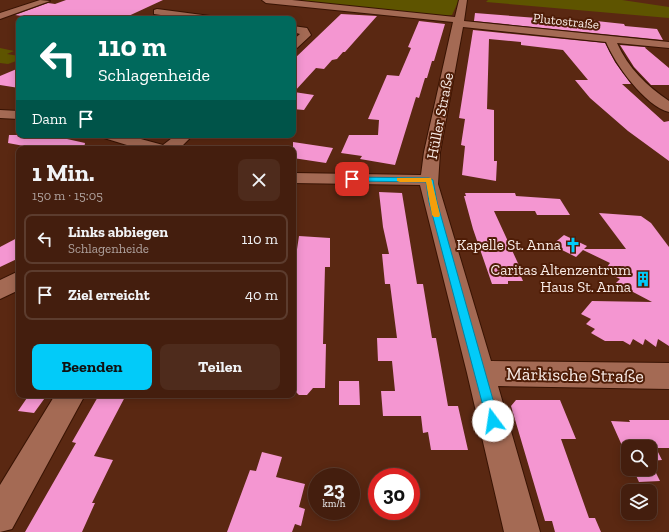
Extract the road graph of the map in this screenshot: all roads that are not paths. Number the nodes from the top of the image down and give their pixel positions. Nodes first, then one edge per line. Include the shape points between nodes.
1 (30, 0) edge
2 (41, 0) edge
3 (266, 0) edge
4 (463, 0) edge
5 (175, 3) dead end
6 (0, 10) edge
7 (0, 16) edge
8 (176, 16) edge
9 (460, 22) junction
10 (296, 29) edge
11 (610, 39) junction
12 (296, 43) edge
13 (669, 45) edge
14 (669, 108) edge
15 (0, 114) edge
16 (16, 115) edge
17 (120, 138) edge
18 (182, 138) edge
19 (148, 146) edge
20 (172, 146) edge
21 (296, 178) edge
22 (429, 180) junction
23 (16, 282) edge
24 (0, 290) edge
25 (481, 373) junction
26 (669, 376) edge
27 (68, 398) edge
28 (0, 517) edge
29 (522, 532) edge

1 - 6 street
2 - 7 street via 46,1
3 - 9 street, Plutostraße
4 - 9 street, Hüller Straße
5 - 8 street via 153,14
9 - 11 street, Plutostraße
9 - 22 street, Hüller Straße via 432,152
10 - 12 street via 303,30 306,35
11 - 13 street, Plutostraße
11 - 14 street via 620,61 630,74 643,88
15 - 16 street
17 - 19 street
18 - 20 street
21 - 22 street
22 - 25 street, Hüller Straße
23 - 24 street
25 - 26 street, Märkische Straße
25 - 29 street, Hüller Straße
27 - 28 street

